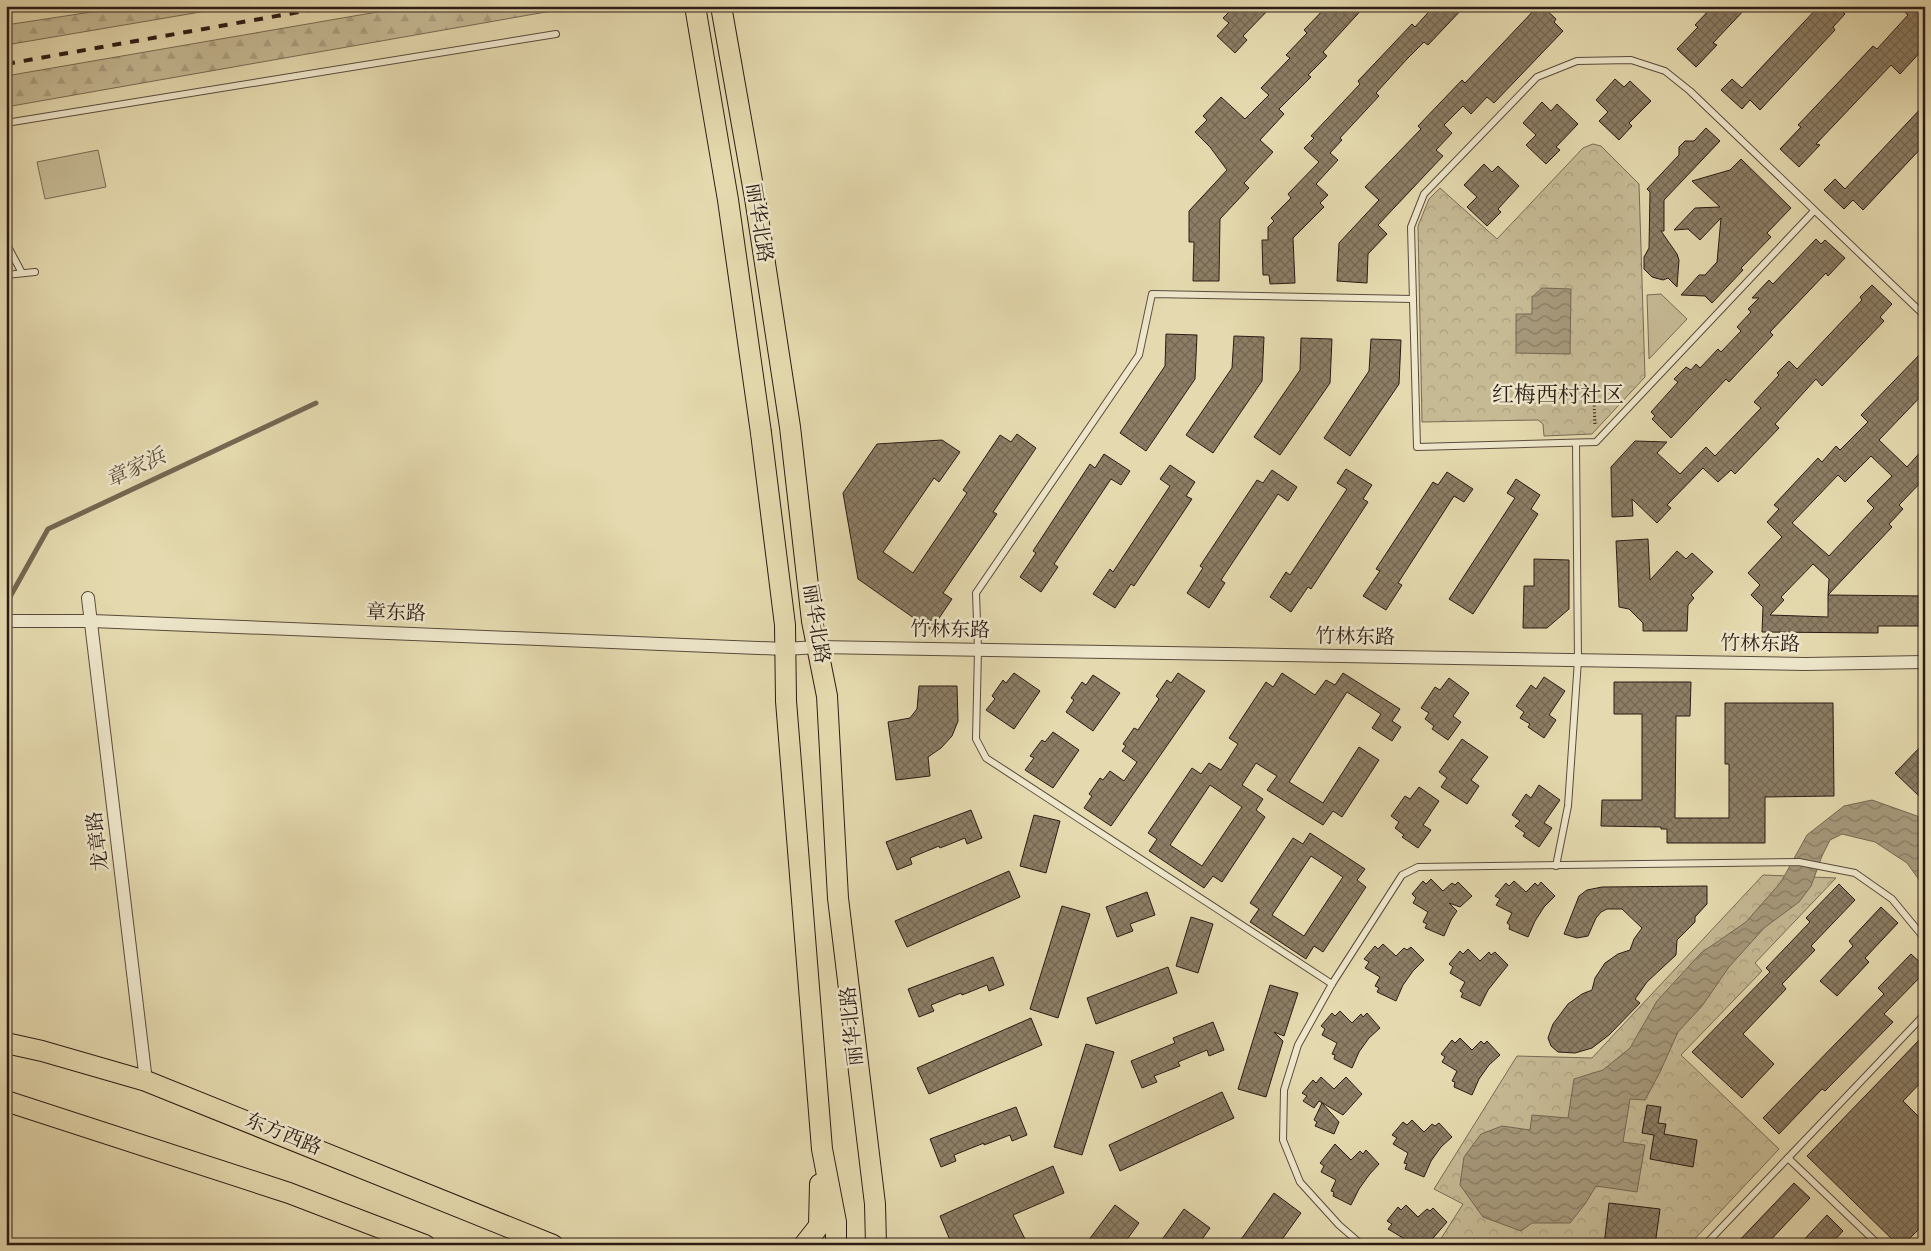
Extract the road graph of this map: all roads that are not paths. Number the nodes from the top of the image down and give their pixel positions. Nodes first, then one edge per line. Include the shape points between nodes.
1 (695, 6) edge
2 (721, 6) edge
3 (556, 34) dead end
4 (6, 123) edge
5 (1814, 211) junction
6 (6, 243) edge
7 (35, 272) dead end
8 (22, 273) junction
9 (6, 275) edge
10 (1412, 299) junction
11 (1925, 316) edge
12 (1576, 443) junction
13 (88, 598) dead end
14 (92, 620) junction
15 (6, 621) edge
16 (818, 647) junction
17 (785, 649) junction
18 (978, 650) junction
19 (1578, 660) junction
20 (1925, 662) edge
21 (1556, 866) junction
22 (1925, 938) edge
23 (1332, 984) junction
24 (1925, 1014) edge
25 (6, 1043) edge
26 (146, 1081) junction
27 (6, 1101) edge
28 (822, 1149) junction
29 (1788, 1158) junction
30 (425, 1245) edge
31 (553, 1245) edge
32 (804, 1245) edge
33 (836, 1245) edge
34 (876, 1245) edge
35 (1362, 1245) edge
36 (1705, 1245) edge
37 (1879, 1245) edge

1 - 17 main road, 丽华北路, bridge via 728,200 761,433 785,625
2 - 16 main road, 丽华北路 via 755,198 790,428 812,621
3 - 4 lane
5 - 10 lane via 1690,91 1665,71 1631,60 1576,61 1537,77 1424,194 1411,227
5 - 11 lane
5 - 12 lane via 1596,442
6 - 8 lane
7 - 8 lane
8 - 9 lane
10 - 12 lane via 1417,447
10 - 18 lane via 1152,294 1139,355 976,592
12 - 19 lane
13 - 14 street, 龙章路
14 - 15 street, 章东路
14 - 17 street, 章东路
14 - 26 street, 龙章路
16 - 17 street, 竹林东路
16 - 18 street, 竹林东路
16 - 34 main road, 丽华北路 via 826,696 838,898 875,1204
17 - 28 main road, 丽华北路 via 786,701
18 - 19 street, 竹林东路
18 - 23 lane via 976,739 986,758
19 - 20 street, 竹林东路 via 1805,664
19 - 21 lane via 1568,806
21 - 22 lane via 1799,862 1855,873 1892,898
21 - 23 lane via 1418,867 1402,874
23 - 35 lane via 1295,1054 1284,1090 1283,1140 1300,1182
24 - 29 lane
25 - 26 main road, 东方西路
26 - 31 main road, 东方西路
27 - 30 main road via 288,1193
28 - 32 main road via 819,1226
28 - 33 main road, 丽华北路 via 836,1222
29 - 36 lane
29 - 37 lane

